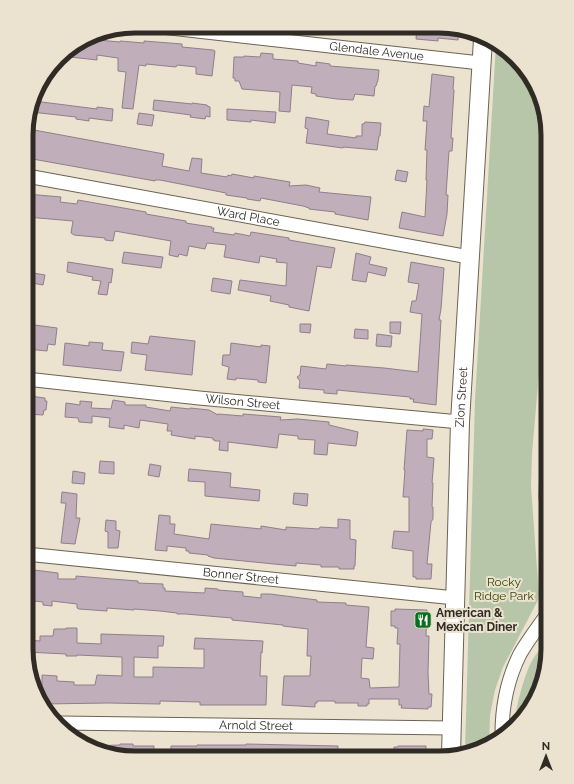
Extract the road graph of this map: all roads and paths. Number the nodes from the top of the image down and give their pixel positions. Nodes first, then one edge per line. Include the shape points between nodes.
1 (215, 33) edge
2 (482, 43) edge
3 (480, 63) junction
4 (33, 177) edge
5 (469, 257) junction
6 (33, 380) edge
7 (460, 422) junction
8 (33, 555) edge
9 (456, 598) junction
10 (541, 623) edge
11 (65, 723) edge
12 (452, 728) junction
13 (502, 729) edge
14 (451, 750) edge

1 - 3 street, Glendale Avenue
2 - 3 main road, Zion Street
3 - 5 main road, Zion Street
4 - 5 street, Ward Place
5 - 7 main road, Zion Street
6 - 7 street, Wilson Street
7 - 9 main road, Zion Street
8 - 9 street, Bonner Street
9 - 12 main road, Zion Street
10 - 13 street via 520,654 510,681
11 - 12 street, Arnold Street
12 - 14 main road, Zion Street

